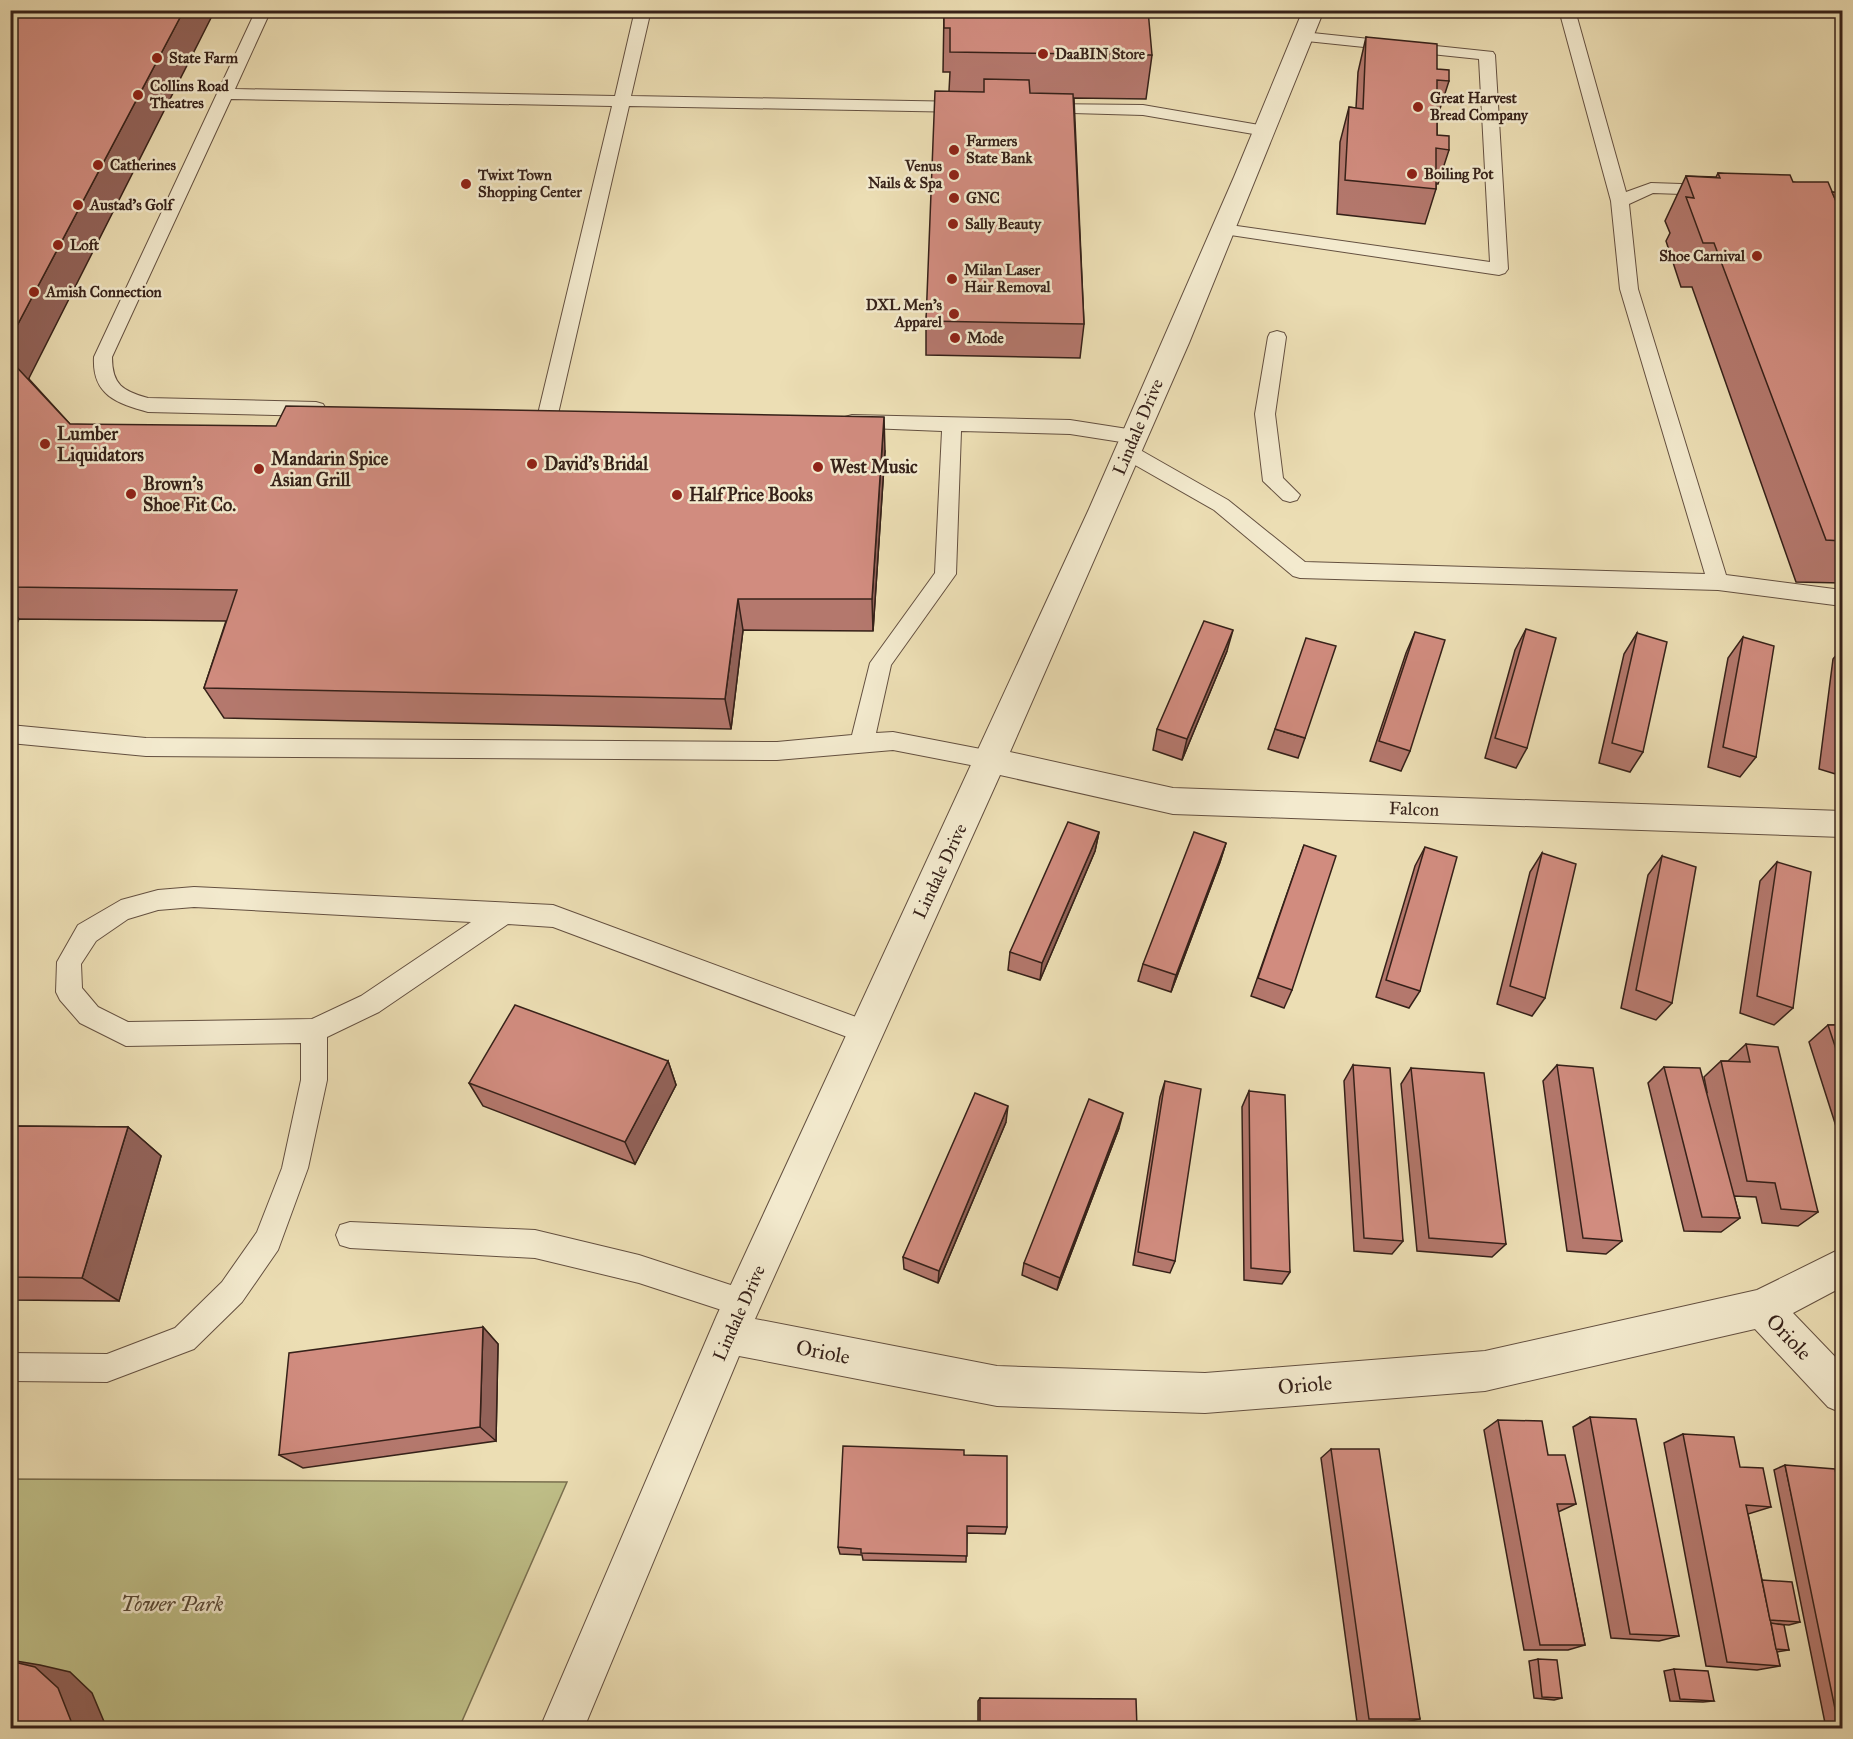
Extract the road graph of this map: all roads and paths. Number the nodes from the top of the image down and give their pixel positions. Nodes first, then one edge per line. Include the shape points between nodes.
1 (264, 10) edge
2 (642, 10) edge
3 (1314, 10) edge
4 (1567, 10) edge
5 (1304, 37) junction
6 (225, 94) junction
7 (622, 101) junction
8 (984, 108) edge
9 (1029, 108) edge
10 (1265, 131) junction
11 (1729, 190) edge
12 (1620, 201) junction
13 (1223, 229) junction
14 (1277, 337) dead end
15 (336, 410) edge
16 (526, 414) edge
17 (548, 414) junction
18 (571, 415) edge
19 (830, 422) edge
20 (952, 424) junction
21 (1131, 445) junction
22 (1290, 495) dead end
23 (1718, 582) junction
24 (1842, 598) edge
25 (10, 734) edge
26 (862, 743) junction
27 (991, 760) junction
28 (1842, 824) edge
29 (504, 913) junction
30 (314, 1031) junction
31 (866, 1032) junction
32 (350, 1235) dead end
33 (1842, 1267) edge
34 (1762, 1308) junction
35 (736, 1318) junction
36 (10, 1367) edge
37 (1842, 1393) edge
38 (562, 1728) edge

1 - 6 lane
2 - 7 lane
3 - 5 street, Lindale Drive
4 - 12 lane
5 - 10 street, Lindale Drive
5 - 13 lane via 1486,56 1500,269
6 - 7 lane
6 - 15 lane via 103,357 104,377 129,399 148,405
7 - 8 lane
7 - 17 lane
9 - 10 lane via 1143,110
10 - 13 street, Lindale Drive
11 - 12 lane via 1651,188
12 - 23 lane via 1629,289
13 - 21 street, Lindale Drive
14 - 22 lane via 1266,414 1273,481
16 - 17 lane
17 - 18 lane
19 - 20 lane
20 - 21 lane via 1070,427
20 - 26 lane via 945,574 881,663
21 - 23 lane via 1221,505 1300,570
21 - 27 street, Lindale Drive
23 - 24 lane
25 - 26 lane via 146,747 777,751
26 - 27 lane via 893,741
27 - 28 street, Falcon via 1173,801
27 - 31 street, Lindale Drive
29 - 30 lane via 370,1004
29 - 30 lane via 194,897 158,900 121,911 87,933 69,963 69,992 89,1015 126,1034
29 - 31 lane via 553,916
30 - 36 lane via 314,1080 295,1168 268,1240 232,1292 184,1339 107,1368
31 - 35 street, Lindale Drive
32 - 35 lane via 535,1244 639,1269
33 - 34 street
34 - 35 street, Oriole via 1485,1371 1205,1393 997,1386
34 - 37 street, Oriole
35 - 38 street, Lindale Drive

